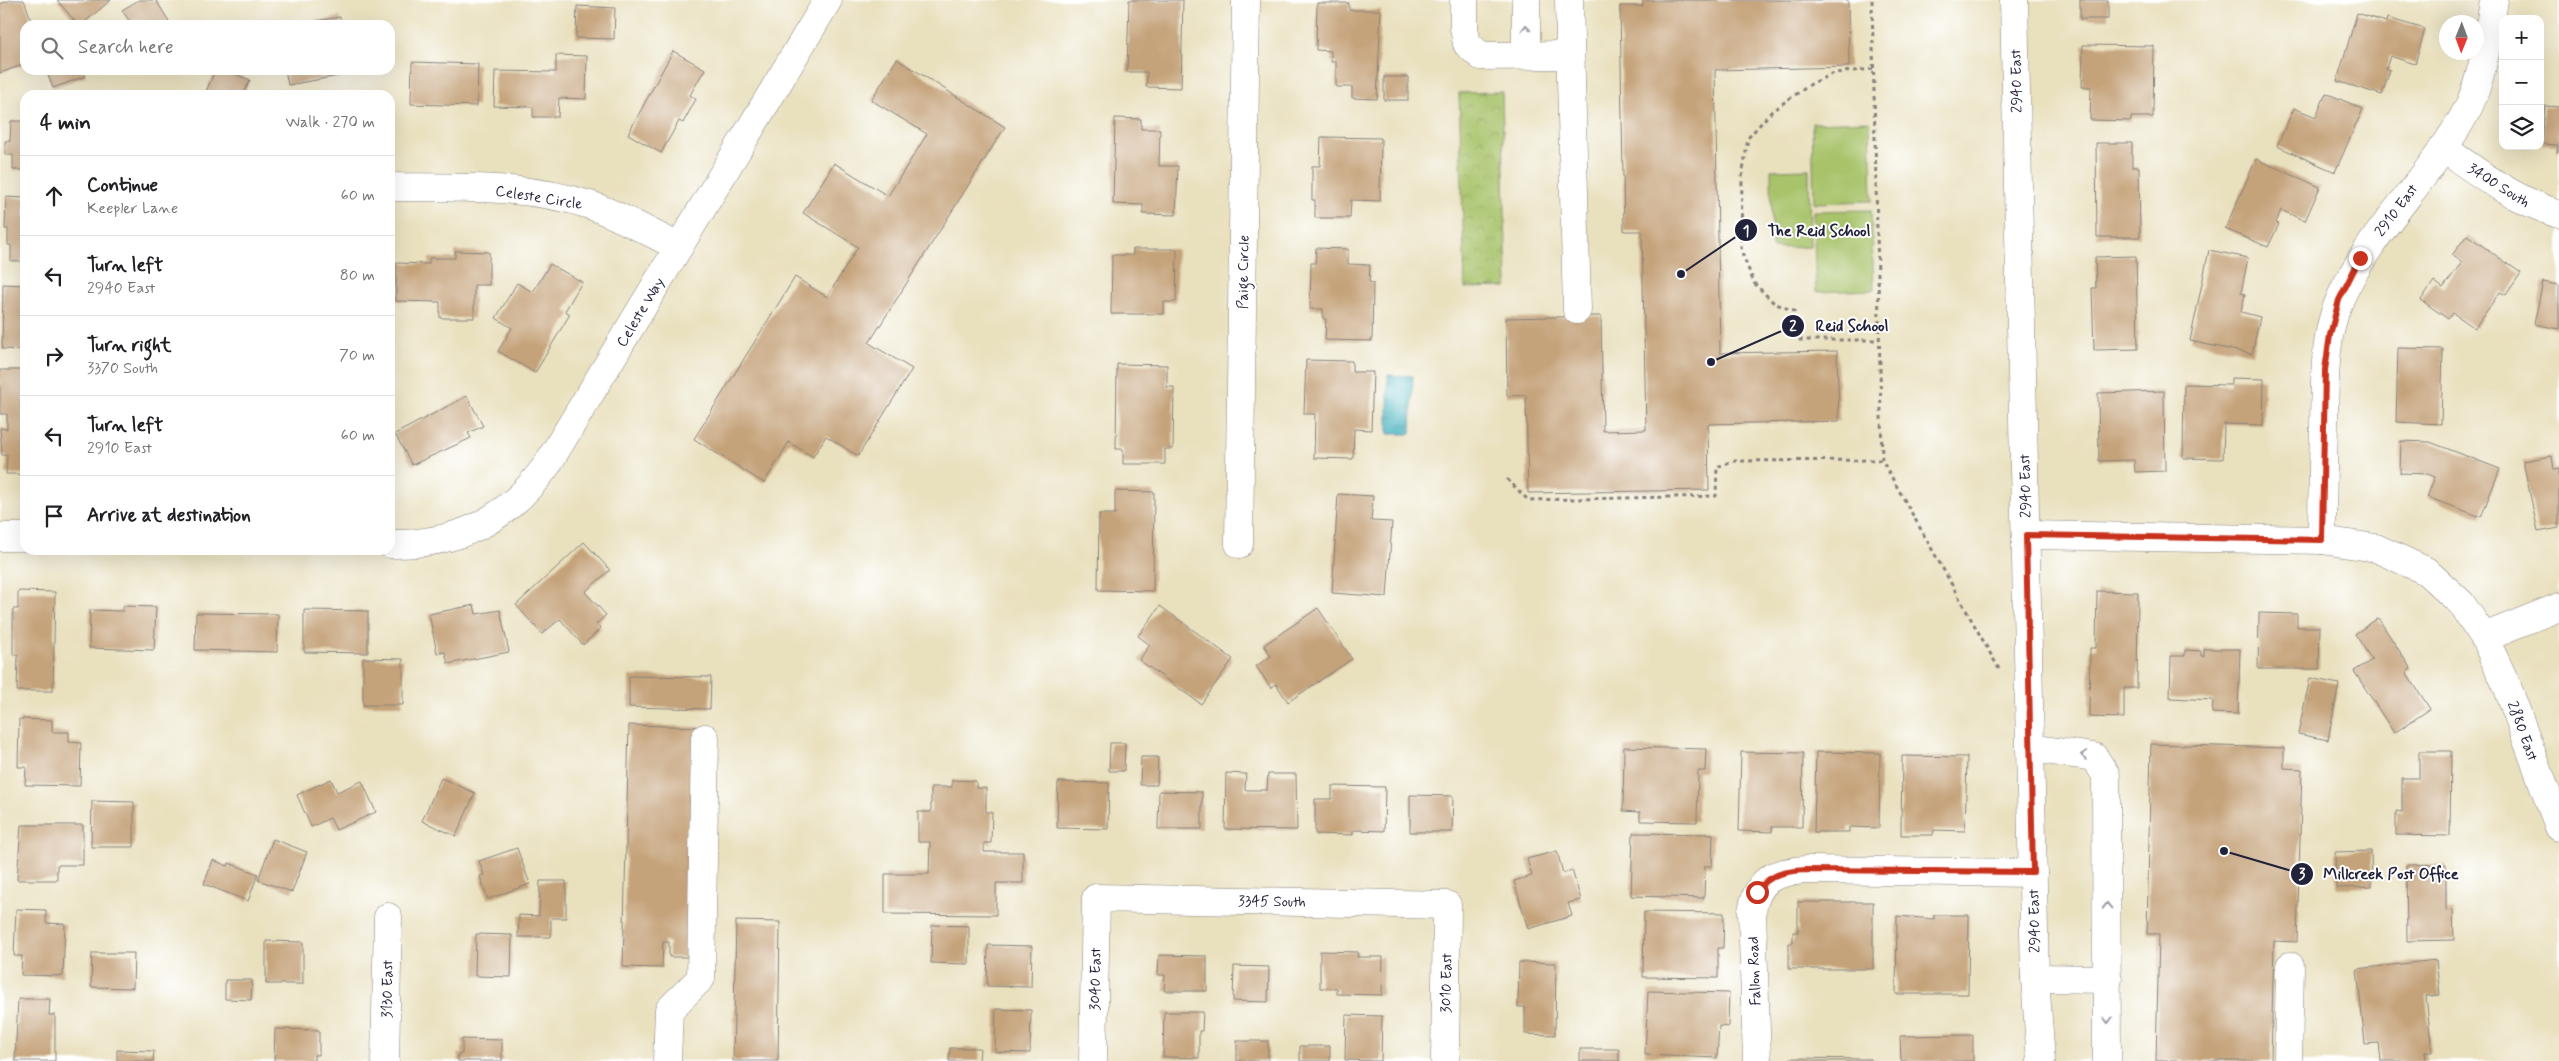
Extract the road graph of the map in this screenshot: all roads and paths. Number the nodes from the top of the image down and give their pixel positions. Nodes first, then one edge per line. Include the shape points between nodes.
1 (828, 0) edge
2 (1246, 0) edge
3 (1464, 0) edge
4 (1526, 0) edge
5 (1569, 0) edge
6 (1872, 0) edge
7 (2014, 0) edge
8 (2494, 0) edge
9 (1570, 55) junction
10 (1526, 56) junction
11 (1873, 69) junction
12 (2444, 148) junction
13 (395, 187) edge
14 (2559, 214) edge
15 (680, 247) junction
16 (1577, 310) dead end
17 (1879, 340) junction
18 (1882, 460) junction
19 (1506, 479) dead end
20 (2026, 535) junction
21 (0, 537) edge
22 (20, 537) edge
23 (2322, 540) junction
24 (395, 544) edge
25 (1239, 544) dead end
26 (2559, 607) edge
27 (2484, 637) junction
28 (2029, 688) junction
29 (705, 738) dead end
30 (2030, 748) junction
31 (2559, 827) edge
32 (2033, 872) junction
33 (1096, 898) joint
34 (1448, 905) joint
35 (388, 917) dead end
36 (2290, 966) dead end
37 (2035, 978) junction
38 (2108, 979) junction
39 (385, 1061) edge
40 (667, 1061) edge
41 (1093, 1061) edge
42 (1444, 1061) edge
43 (1757, 1061) edge
44 (2041, 1061) edge
45 (2107, 1061) edge
46 (2288, 1061) edge

1 - 15 street, Celeste Way
2 - 25 street, Paige Circle
3 - 10 street via 1467,44 1481,56
10 -> 4 street
5 - 9 street
6 - 11 path
7 - 20 street, 2940 East
8 - 12 street, 2910 East via 2487,47 2468,109
9 - 10 street
9 - 16 street
11 - 17 path
11 - 17 path via 1834,73 1811,84 1772,111 1748,138 1742,178 1741,250 1754,283 1774,303 1794,310 1798,340
12 - 14 street, 3400 South via 2481,175 2534,206
12 - 23 street, 2910 East via 2360,258 2339,300 2325,370
13 - 15 street, Celeste Circle via 490,188 558,197 590,205
15 - 24 street, Celeste Way via 530,488 499,514 466,532 426,542
17 - 18 path
18 - 19 path via 1732,461 1717,467 1716,496 1528,500
18 - 28 path via 2010,687
20 - 23 street, 2880 East
20 - 28 street, 2940 East
21 - 22 street
23 - 27 street, 2880 East via 2376,548 2426,572 2461,602
26 - 27 street
27 - 31 street, 2880 East via 2507,686
28 - 30 street, 2940 East
29 - 40 street via 701,978 669,1010
30 - 32 street, 2940 East
38 -> 30 street via 2106,775 2094,757
32 - 37 street, 2940 East
32 - 43 street, Fallon Road via 1806,870 1782,873 1762,884 1754,902 1752,921
33 - 34 street, 3345 South
33 - 41 street, 3040 East
34 - 42 street, 3010 East
35 - 39 street, 3130 East
36 - 46 street
37 - 38 street
37 - 44 street, 2940 East
38 -> 45 street

